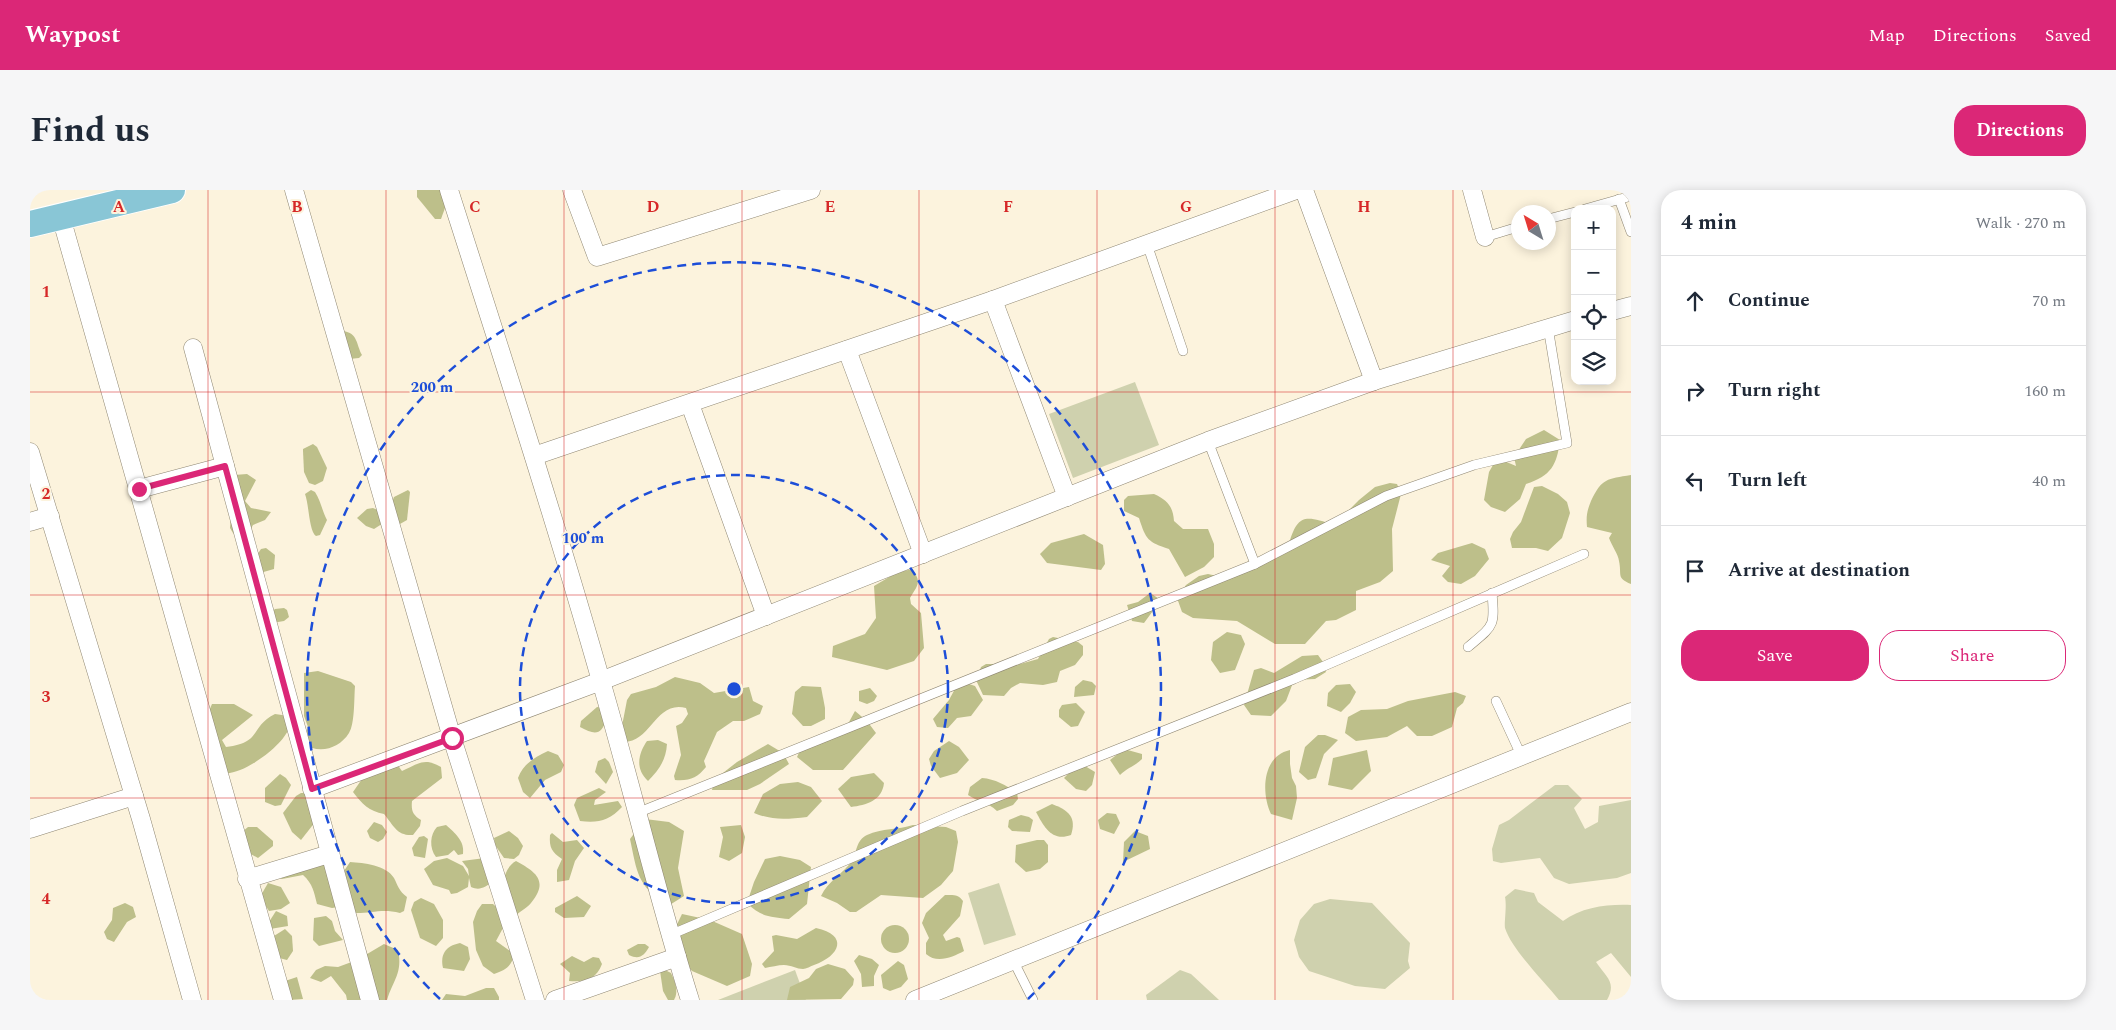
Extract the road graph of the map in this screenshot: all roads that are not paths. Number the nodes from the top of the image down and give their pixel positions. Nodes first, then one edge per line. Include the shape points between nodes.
1 (172, 190) edge
2 (294, 190) edge
3 (449, 190) edge
4 (572, 190) edge
5 (811, 190) edge
6 (1296, 190) edge
7 (1304, 190) edge
8 (1472, 190) edge
9 (1631, 196) edge
10 (108, 197) edge
11 (1619, 199) junction
12 (1599, 205) edge
13 (1571, 213) edge
14 (61, 217) junction
15 (1556, 217) edge
16 (30, 224) edge
17 (1511, 229) edge
18 (1631, 232) edge
19 (1485, 237) joint
20 (1147, 244) junction
21 (993, 300) junction
22 (1631, 306) edge
23 (1616, 310) edge
24 (1571, 321) edge
25 (1548, 327) junction
26 (193, 348) dead end
27 (847, 350) junction
28 (1183, 351) dead end
29 (1374, 381) junction
30 (690, 404) junction
31 (1208, 441) junction
32 (30, 452) edge
33 (534, 456) junction
34 (225, 466) junction
35 (139, 489) junction
36 (1067, 497) junction
37 (50, 516) junction
38 (30, 522) edge
39 (923, 554) junction
40 (1584, 554) dead end
41 (1254, 564) junction
42 (1492, 593) junction
43 (766, 616) junction
44 (1468, 647) dead end
45 (601, 681) junction
46 (1496, 701) dead end
47 (1631, 712) edge
48 (452, 738) junction
49 (1521, 756) junction
50 (312, 789) junction
51 (134, 796) junction
52 (637, 813) junction
53 (30, 829) edge
54 (329, 854) junction
55 (247, 879) junction
56 (670, 935) junction
57 (676, 957) junction
58 (1013, 960) junction
59 (192, 1000) edge
60 (283, 1000) edge
61 (370, 1000) edge
62 (535, 1000) edge
63 (555, 1000) edge
64 (690, 1000) edge
65 (915, 1000) edge
66 (1033, 1000) edge

1 - 10 main road
2 - 48 street
3 - 33 street
4 - 5 street via 597,257
6 - 20 street
7 - 29 street
8 - 19 street
9 - 11 lane
10 - 14 main road
11 - 12 lane
11 - 18 lane
13 - 15 lane
14 - 16 main road
14 - 35 street
17 - 19 lane
20 - 21 street
20 - 28 lane
21 - 27 street
21 - 36 street
22 - 23 street
24 - 25 street
25 - 29 street
25 - 41 lane via 1567,443 1474,465 1386,496
26 - 34 street
27 - 30 street
27 - 39 street
29 - 31 street
30 - 33 street
30 - 43 street
31 - 36 street
31 - 41 lane
32 - 37 street
33 - 45 street
34 - 35 street
34 - 50 street
35 - 55 street
36 - 39 street
37 - 38 street
37 - 51 street
39 - 43 street
40 - 42 lane
41 - 52 lane
42 - 44 lane via 1494,620 1486,633
42 - 56 lane via 1294,679 962,811
43 - 45 street
45 - 48 street
45 - 52 street
46 - 49 lane
47 - 49 street
48 - 50 street
48 - 62 street
49 - 58 street
50 - 54 street
51 - 53 street
51 - 59 street
52 - 56 street
54 - 55 street
54 - 61 street
55 - 60 street
56 - 57 street
57 - 63 street
57 - 64 street
58 - 65 street
58 - 66 lane

